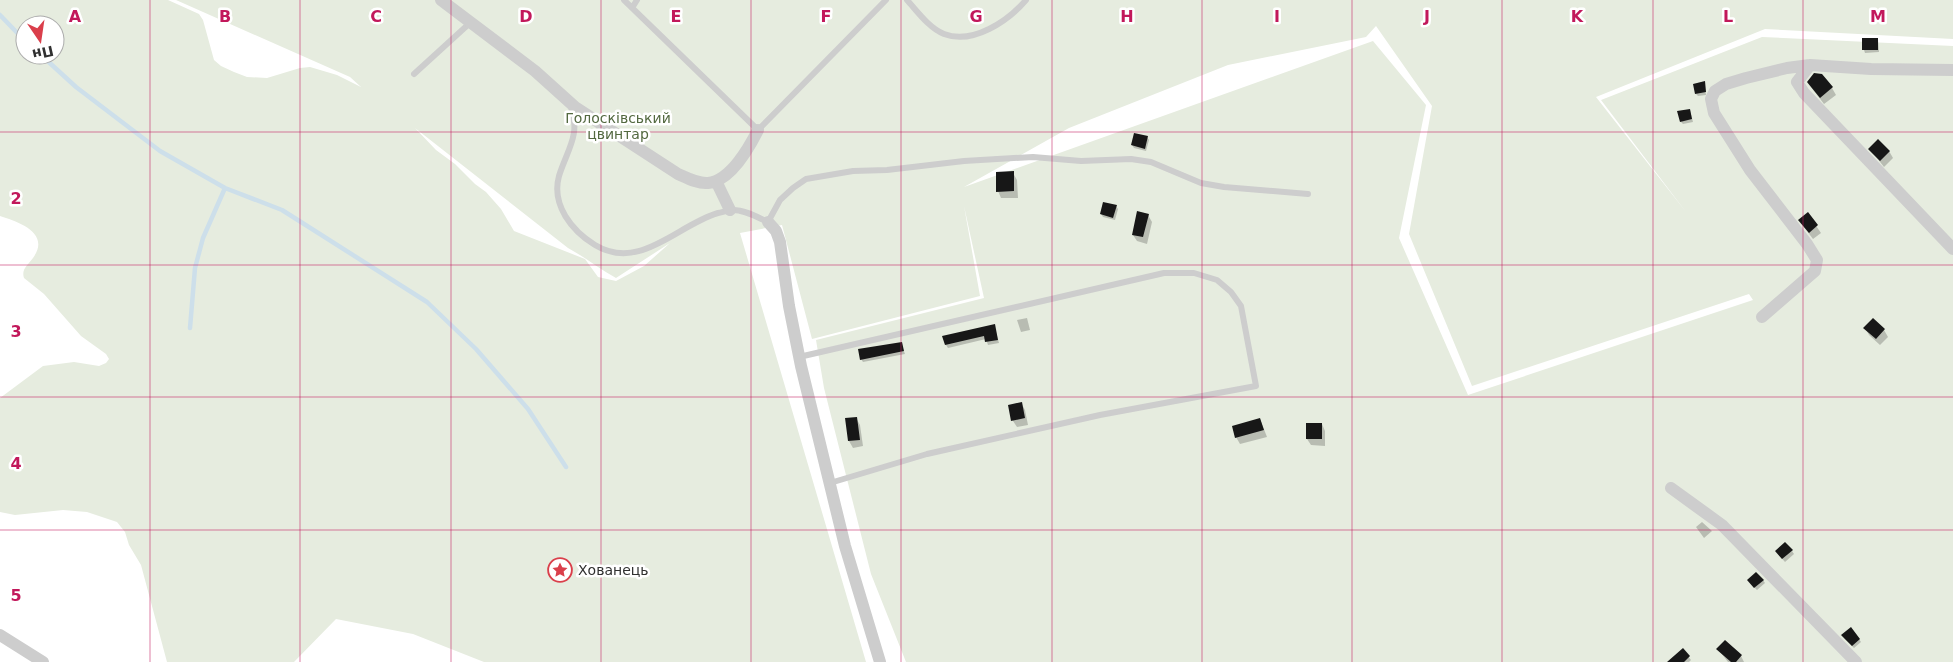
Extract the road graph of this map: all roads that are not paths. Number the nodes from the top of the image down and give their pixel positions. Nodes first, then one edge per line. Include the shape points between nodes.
1 (441, 0) edge
2 (624, 0) edge
3 (637, 0) edge
4 (886, 0) edge
5 (907, 0) edge
6 (1026, 0) edge
7 (632, 8) junction
8 (471, 22) junction
9 (1810, 66) junction
10 (1953, 70) edge
11 (414, 74) dead end
12 (567, 99) junction
13 (758, 130) junction
14 (716, 181) junction
15 (1308, 194) dead end
16 (730, 210) junction
17 (768, 222) junction
18 (1953, 250) edge
19 (1762, 317) dead end
20 (799, 357) junction
21 (830, 483) junction
22 (1671, 488) dead end
23 (0, 635) edge
24 (43, 662) edge
25 (880, 662) edge
26 (1856, 662) edge

1 - 8 street
2 - 7 lane
3 - 7 lane
4 - 13 lane
5 - 6 lane via 932,27 943,34 955,36 995,26
7 - 13 lane
8 - 11 lane
8 - 12 street
9 - 10 street
9 - 18 street via 1797,82 1804,93
9 - 19 street via 1787,68 1726,84 1715,91 1711,99 1714,113 1750,170 1817,260 1815,271
12 - 14 street via 678,174 702,183
12 - 16 lane via 576,126 559,177 558,195 564,214 584,238 615,253 641,252 706,216
13 - 14 street via 744,156
14 - 16 street
15 - 17 lane via 1201,183 1151,162 1132,159 1014,158 853,171 806,179 780,200
16 - 17 lane via 742,211
17 - 20 street via 780,242
20 - 21 street
20 - 21 lane via 1164,274 1194,273 1217,280 1241,306 1256,386 1100,415 927,454
21 - 25 street via 845,546
22 - 26 street via 1722,525
23 - 24 street

